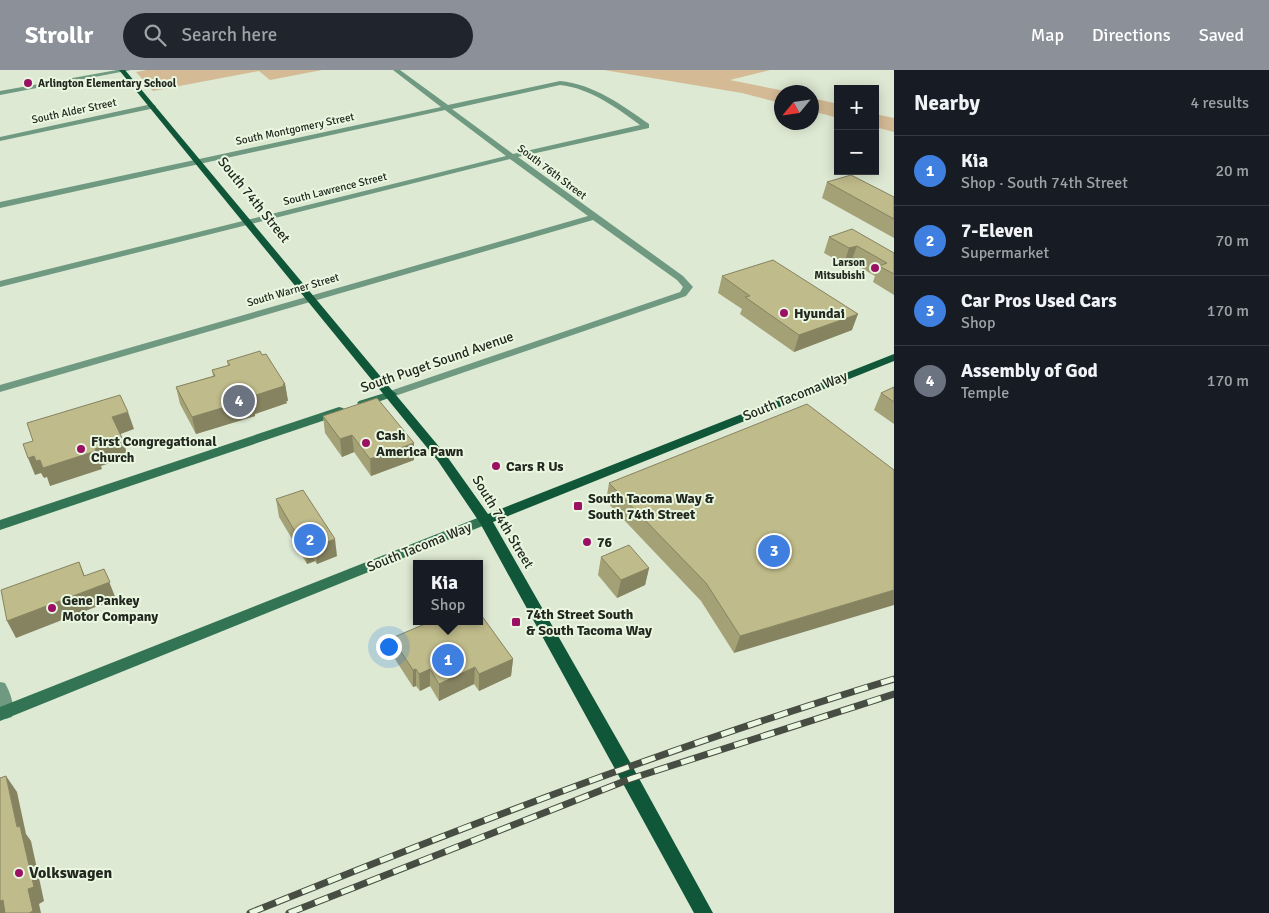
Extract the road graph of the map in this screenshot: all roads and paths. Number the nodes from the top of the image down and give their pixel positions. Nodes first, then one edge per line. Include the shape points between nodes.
1 (124, 70) edge
2 (396, 70) edge
3 (0, 93) edge
4 (152, 106) junction
5 (448, 107) junction
6 (646, 126) joint
7 (0, 139) edge
8 (513, 156) junction
9 (199, 162) junction
10 (0, 205) edge
11 (594, 217) junction
12 (249, 222) junction
13 (0, 284) edge
14 (683, 294) joint
15 (311, 298) junction
16 (894, 357) edge
17 (0, 389) edge
18 (391, 394) junction
19 (485, 520) junction
20 (0, 525) edge
21 (0, 688) edge
22 (3, 713) edge
23 (704, 913) edge

1 - 3 street
1 - 4 main road, South 74th Street
2 - 5 street, South 76th Street
4 - 7 street, South Alder Street
4 - 9 main road, South 74th Street
5 - 6 street, South Montgomery Street via 566,83 587,90
5 - 8 street, South 76th Street
5 - 9 street, South Montgomery Street
6 - 8 street, South Lawrence Street
8 - 11 street, South 76th Street
8 - 12 street, South Lawrence Street
9 - 10 street, South Montgomery Street
9 - 12 main road, South 74th Street
11 - 14 street, South 76th Street via 680,278 688,287
11 - 15 street, South Warner Street
12 - 13 street, South Lawrence Street
12 - 15 main road, South 74th Street
14 - 18 street, South Puget Sound Avenue
15 - 17 street, South Warner Street
15 - 18 main road, South 74th Street
16 - 19 main road, South Tacoma Way
18 - 19 main road, South 74th Street via 442,458
18 - 20 main road, South Puget Sound Avenue
19 - 22 main road, South Tacoma Way
19 - 23 main road, South 74th Street
21 - 22 street

